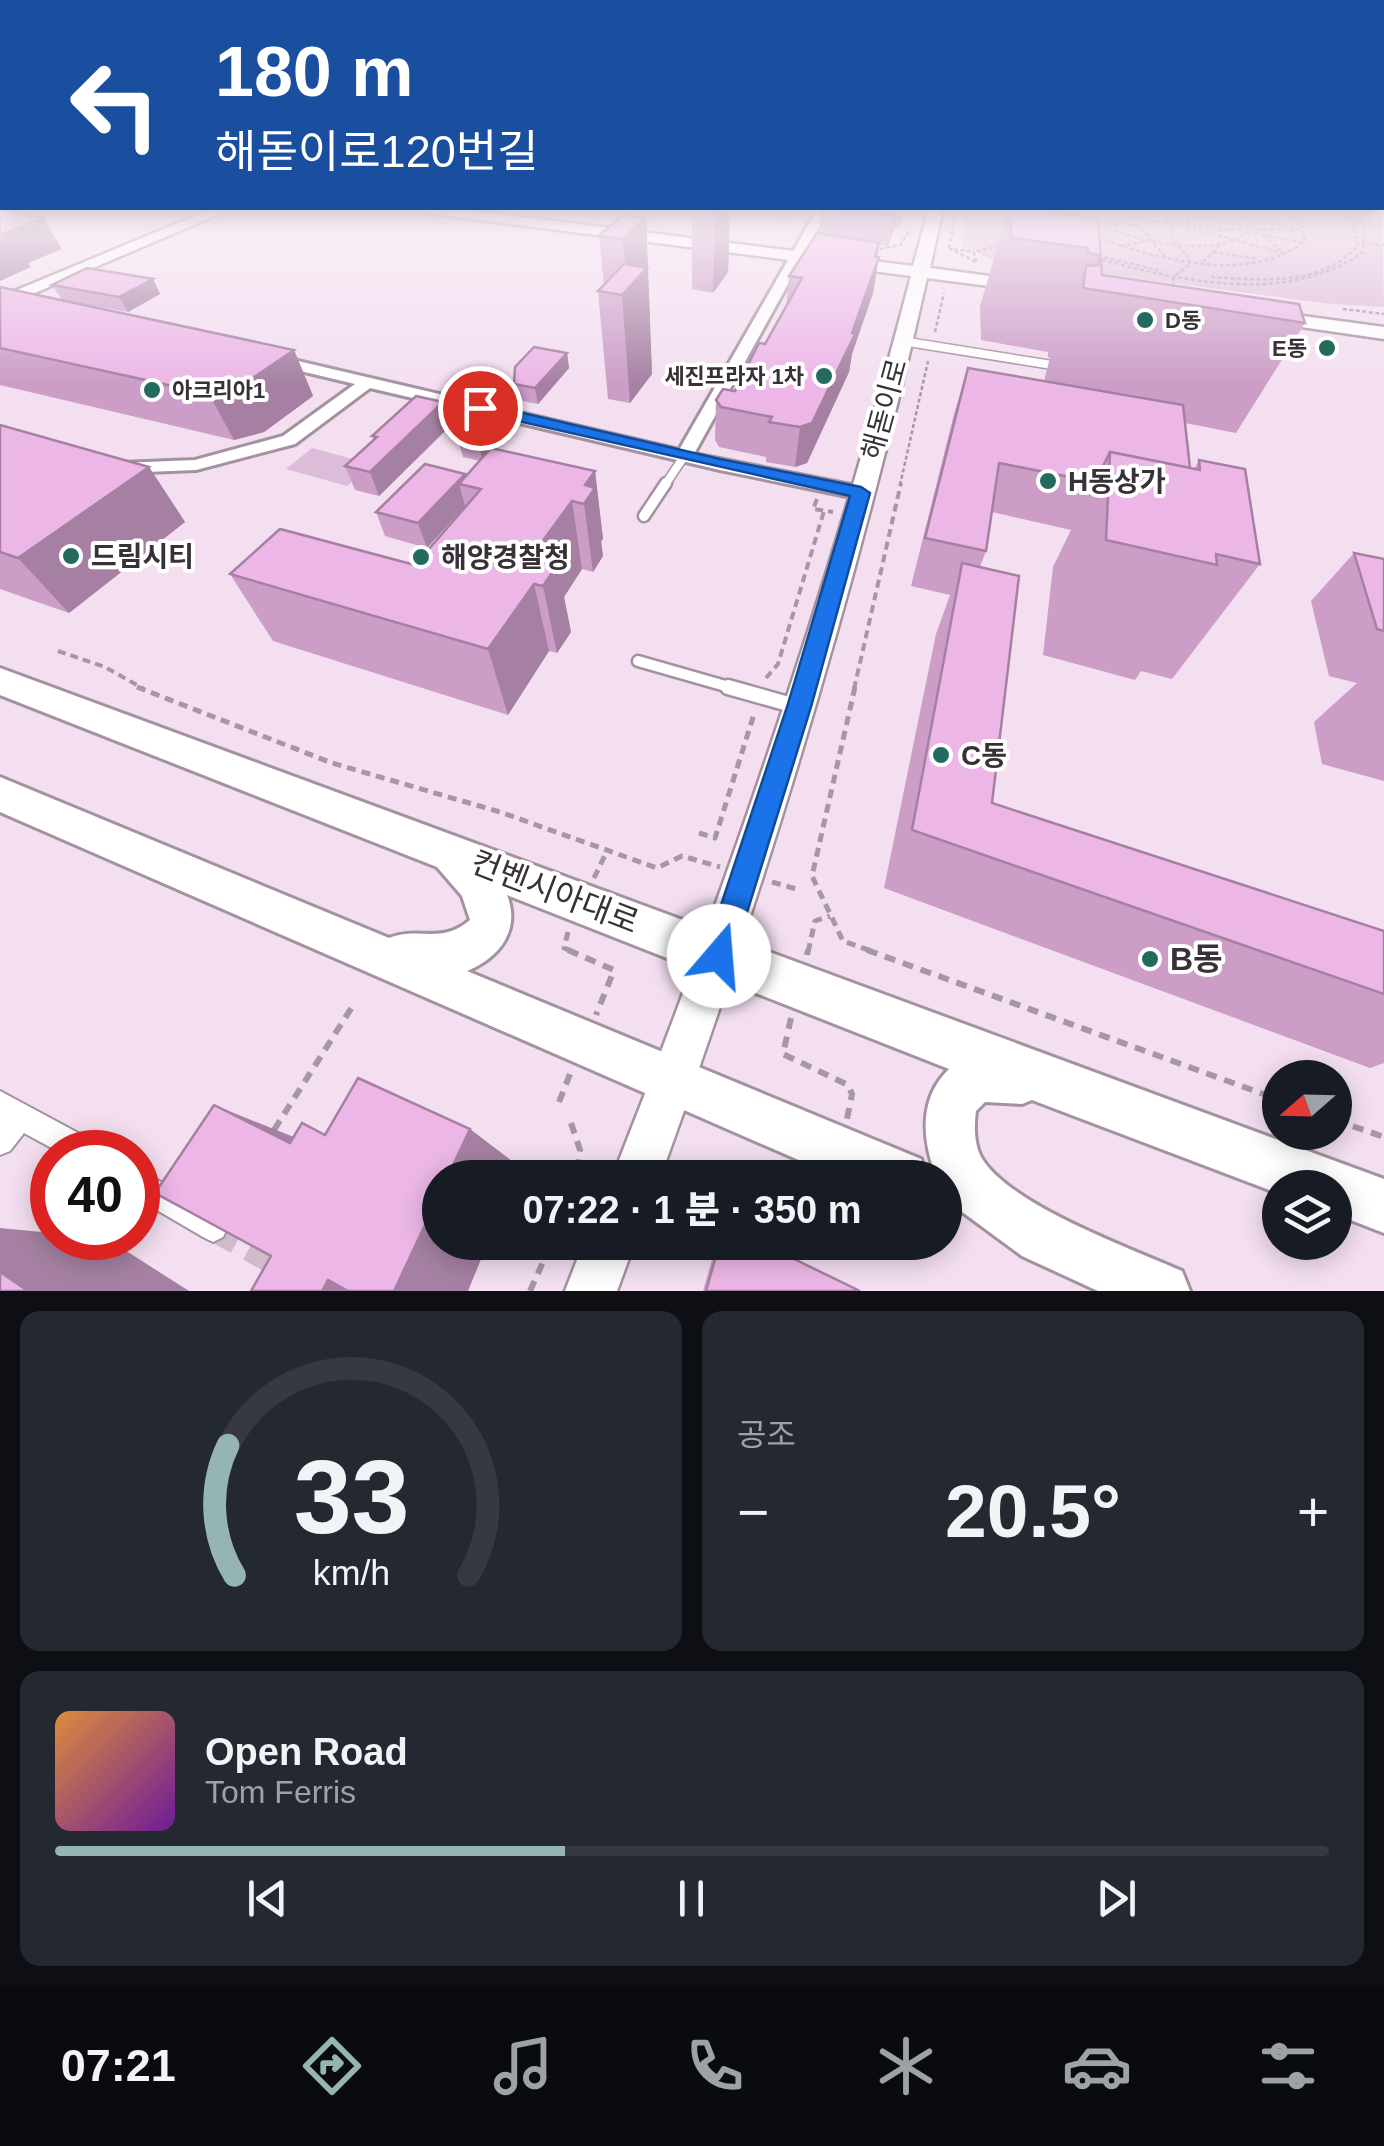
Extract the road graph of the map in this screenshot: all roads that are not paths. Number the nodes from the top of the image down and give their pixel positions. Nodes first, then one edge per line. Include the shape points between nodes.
1 (91, 264) edge
2 (792, 264) edge
3 (875, 264) edge
4 (930, 264) edge
5 (929, 273) junction
6 (1038, 277) edge
7 (1056, 290) edge
8 (2, 301) edge
9 (44, 309) edge
10 (1384, 322) edge
11 (1384, 333) edge
12 (902, 341) junction
13 (254, 356) edge
14 (1052, 365) dead end
15 (368, 382) junction
16 (685, 455) junction
17 (109, 466) edge
18 (861, 493) junction
19 (644, 516) dead end
20 (638, 661) dead end
21 (0, 680) edge
22 (799, 707) junction
23 (0, 794) edge
24 (439, 848) junction
25 (366, 950) junction
26 (719, 956) junction
27 (674, 1080) junction
28 (1052, 1082) junction
29 (10, 1109) edge
30 (47, 1130) edge
31 (0, 1141) edge
32 (643, 1160) edge
33 (860, 1160) edge
34 (1287, 1170) edge
35 (1352, 1194) edge
36 (160, 1196) edge
37 (962, 1203) edge
38 (1384, 1206) edge
39 (212, 1227) tunnel mouth
40 (1060, 1245) junction
41 (603, 1260) edge
42 (591, 1291) edge
43 (1162, 1291) edge

1 - 8 street
2 - 16 street
3 - 5 street
4 - 5 street, 해돋이로
5 - 6 street
5 - 7 street
5 - 12 street, 해돋이로
8 - 9 street
10 - 11 street via 1249,310
12 - 14 lane
12 - 18 street, 해돋이로
13 - 15 street
15 - 16 street
15 - 17 street via 289,440 196,465
16 - 18 street
16 - 19 lane
18 - 22 street, 해돋이로
20 - 22 lane
21 - 24 main road, 컨벤시아대로
22 - 26 street, 해돋이로
23 - 25 main road
24 - 25 main road via 473,876 492,905 485,939 464,952 432,958
24 - 26 main road, 컨벤시아대로
25 - 27 main road
26 - 27 street, 해돋이로
26 - 28 main road, 컨벤시아대로
27 - 32 street, 해돋이로
27 - 33 main road
28 - 34 main road, 컨벤시아대로
28 - 40 main road via 983,1078 967,1086 951,1108 948,1128 950,1149 968,1182 1007,1216
29 - 30 street
29 - 31 street
35 - 38 main road, 컨벤시아대로
36 - 39 street
37 - 40 main road
40 - 43 main road
41 - 42 street

